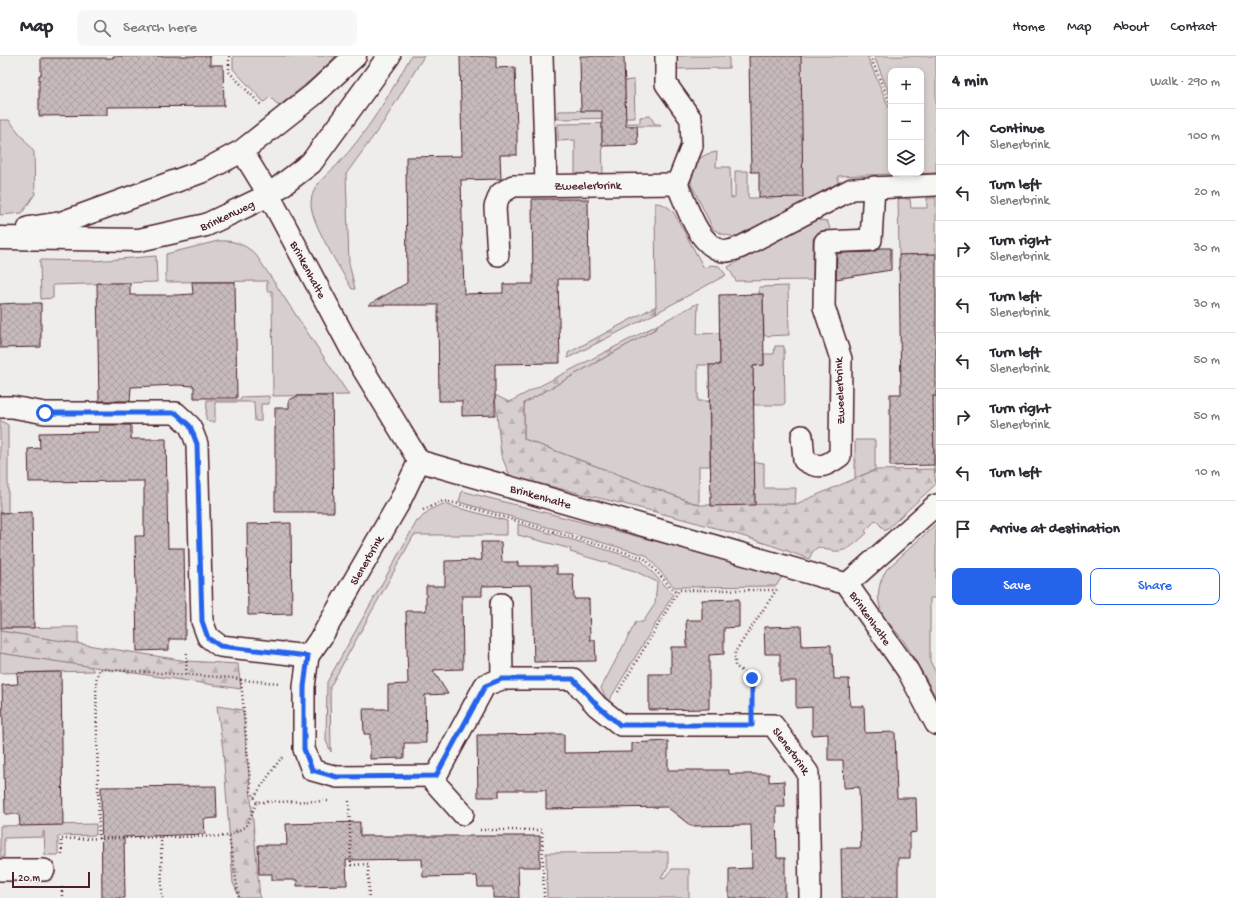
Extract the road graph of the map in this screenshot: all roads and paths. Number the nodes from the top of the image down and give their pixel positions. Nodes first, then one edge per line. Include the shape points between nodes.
1 (354, 56) edge
2 (389, 56) edge
3 (542, 56) edge
4 (666, 56) edge
5 (870, 56) edge
6 (891, 104) edge
7 (242, 151) junction
8 (678, 184) junction
9 (546, 185) junction
10 (936, 185) edge
11 (874, 187) junction
12 (269, 195) junction
13 (0, 234) edge
14 (0, 238) edge
15 (498, 255) dead end
16 (0, 407) edge
17 (802, 436) dead end
18 (419, 461) junction
19 (936, 505) edge
20 (396, 506) junction
21 (797, 569) junction
22 (847, 584) junction
23 (777, 590) junction
24 (677, 594) junction
25 (501, 604) dead end
26 (308, 656) junction
27 (502, 679) junction
28 (241, 680) junction
29 (304, 685) junction
30 (604, 712) junction
31 (936, 724) edge
32 (752, 725) junction
33 (307, 756) junction
34 (429, 776) junction
35 (348, 777) junction
36 (254, 798) junction
37 (334, 801) dead end
38 (341, 801) dead end
39 (349, 801) junction
40 (257, 802) junction
41 (463, 814) joint
42 (229, 836) junction
43 (161, 837) junction
44 (98, 838) junction
45 (53, 866) joint
46 (0, 870) edge
47 (62, 883) dead end
48 (62, 898) edge
49 (162, 898) edge
50 (239, 898) edge
51 (369, 898) edge
52 (544, 898) edge
53 (810, 898) edge

1 - 7 street via 313,95
2 - 12 street, Brinkenweg via 311,163
3 - 9 street, Zweelerbrink
4 - 8 street via 666,84 691,120 692,146
5 - 6 path
7 - 12 street, Brinkenhalte
7 - 13 street via 206,170 61,223
8 - 9 street, Zweelerbrink
8 - 11 street via 699,231 708,243 724,251 742,248 852,189
9 - 15 street, Zweelerbrink via 513,186 500,194 495,207
10 - 11 street
11 - 17 street, Zweelerbrink via 871,240 825,242 824,307 841,359 840,456 826,466 814,466 804,460
12 - 14 street, Brinkenweg via 206,225 139,240
12 - 18 street, Brinkenhalte via 352,351
16 - 26 street via 45,413 176,413 190,426 197,444 202,621 208,638 220,646
18 - 20 street, Slenerbrink
18 - 21 street, Brinkenhalte
19 - 22 street
20 - 24 path via 418,517 426,508 436,503 455,503 644,558
20 - 26 street, Slenerbrink
21 - 22 street, Brinkenhalte
21 - 23 path via 788,590
22 - 31 street, Brinkenhalte via 908,671
23 - 24 path via 679,590
23 - 32 path via 735,652 735,666 752,678
24 - 30 path
25 - 27 street
26 - 29 street, Slenerbrink
27 - 30 street, Slenerbrink via 573,679
27 - 34 street, Slenerbrink via 485,686 436,776
28 - 29 path
28 - 36 path via 251,792
28 - 44 path via 98,669
29 - 33 street, Slenerbrink via 304,749
30 - 32 street, Slenerbrink via 620,725
32 - 53 street, Slenerbrink via 773,725 808,773
33 - 35 street, Slenerbrink via 312,770 337,777
33 - 36 path via 281,758
34 - 35 street, Slenerbrink
34 - 41 street
35 - 39 path
36 - 40 path
37 - 40 path
38 - 39 path
39 - 51 path via 351,865 368,864
40 - 42 path via 246,826
41 - 52 path via 474,830 542,830
42 - 43 path
42 - 50 path
43 - 44 path
43 - 49 path
44 - 45 path via 61,839
45 - 46 street
47 - 48 path

